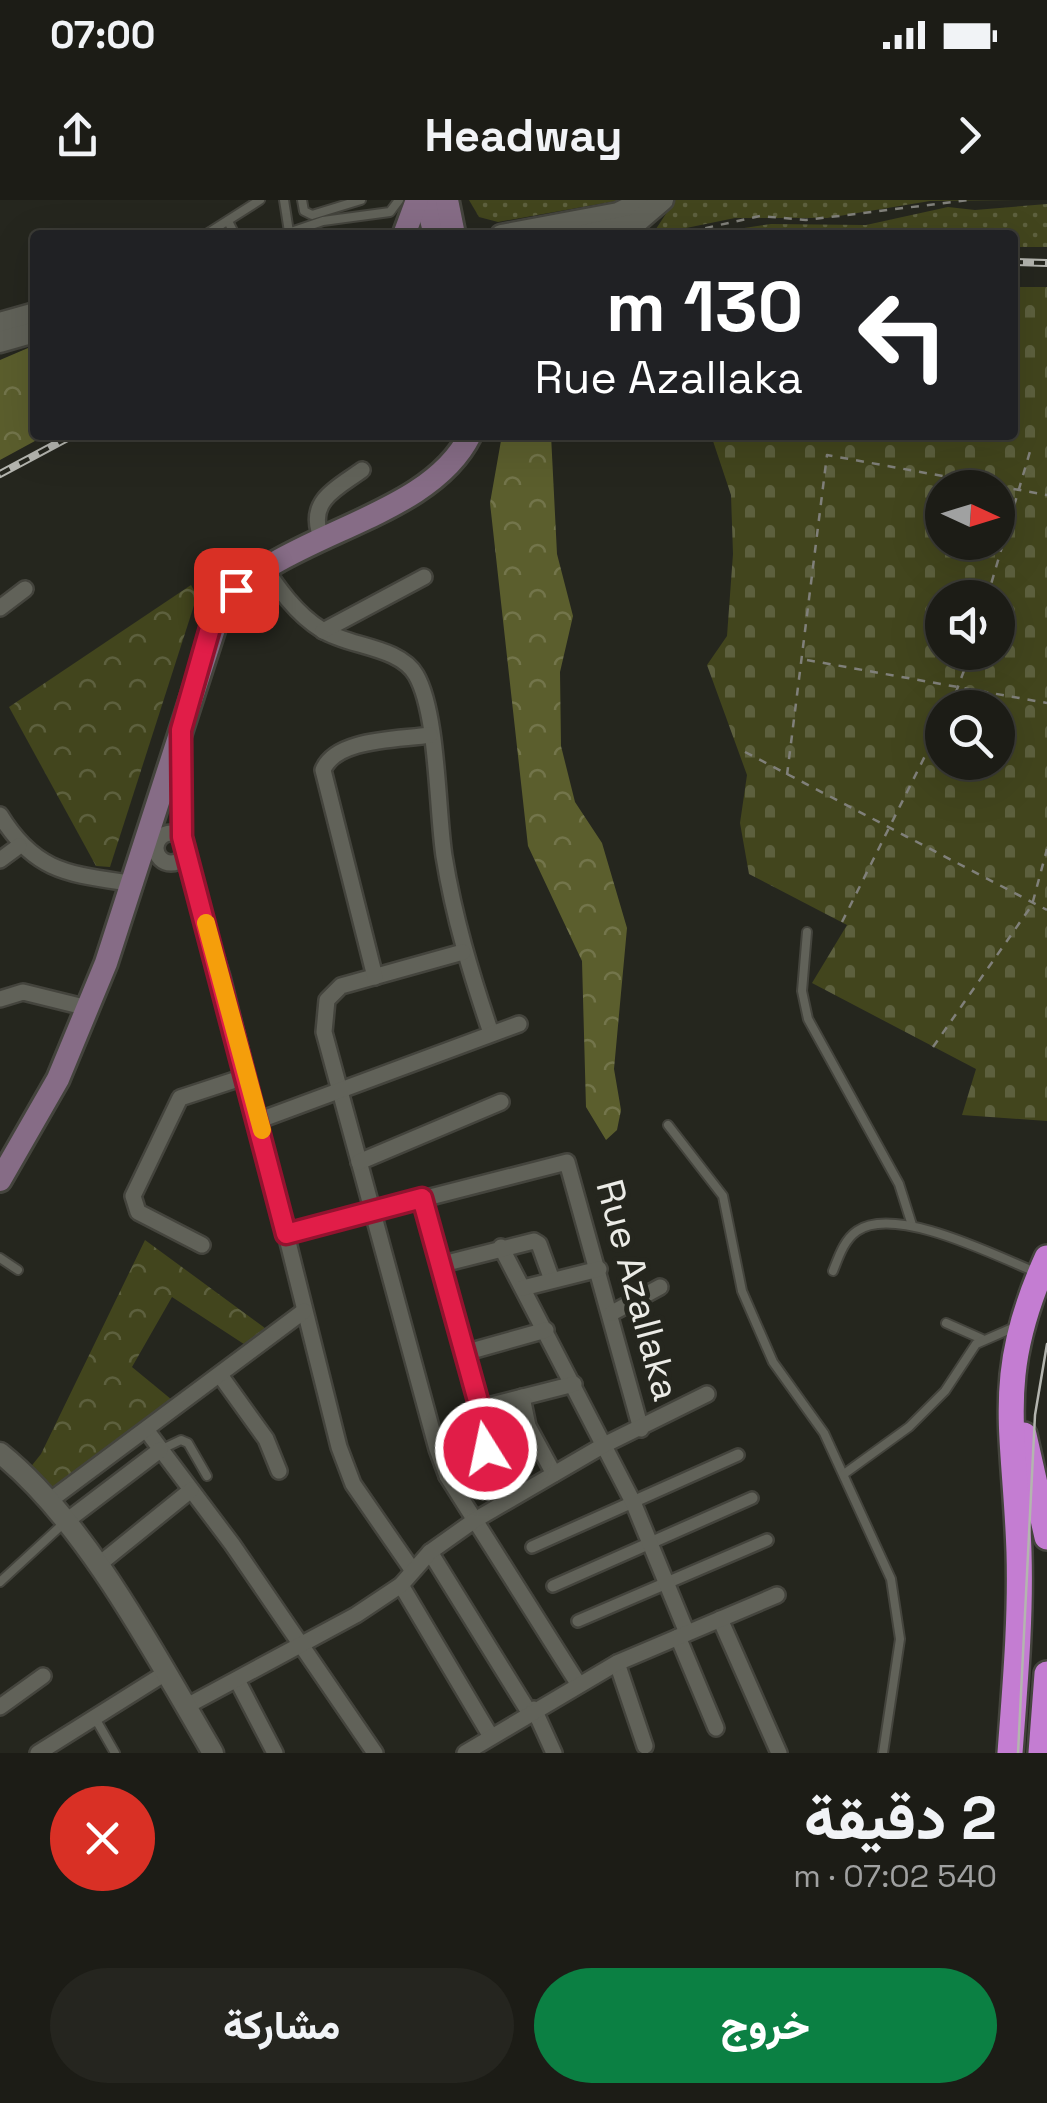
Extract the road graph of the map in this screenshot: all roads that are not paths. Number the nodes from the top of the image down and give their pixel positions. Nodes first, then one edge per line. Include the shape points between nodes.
1 (260, 200) edge
2 (284, 200) edge
3 (302, 200) edge
4 (361, 200) edge
5 (398, 200) edge
6 (416, 200) edge
7 (426, 200) edge
8 (446, 200) edge
9 (644, 200) edge
10 (663, 200) edge
11 (228, 220) junction
12 (213, 230) edge
13 (233, 230) edge
14 (289, 230) edge
15 (298, 230) edge
16 (406, 230) edge
17 (434, 230) edge
18 (453, 230) edge
19 (528, 230) edge
20 (610, 230) edge
21 (30, 314) edge
22 (0, 323) edge
23 (30, 333) edge
24 (0, 342) edge
25 (455, 440) edge
26 (467, 440) edge
27 (362, 470) dead end
28 (318, 531) junction
29 (264, 566) junction
30 (424, 578) dead end
31 (25, 588) dead end
32 (0, 608) edge
33 (323, 631) junction
34 (181, 730) junction
35 (430, 735) junction
36 (0, 815) edge
37 (182, 837) junction
38 (148, 840) junction
39 (19, 846) junction
40 (184, 856) junction
41 (0, 860) edge
42 (128, 883) junction
43 (808, 932) dead end
44 (463, 952) junction
45 (375, 977) junction
46 (0, 999) edge
47 (83, 1006) junction
48 (519, 1024) dead end
49 (491, 1033) junction
50 (246, 1076) junction
51 (341, 1091) junction
52 (502, 1102) dead end
53 (260, 1120) junction
54 (668, 1125) dead end
55 (0, 1160) edge
56 (359, 1162) junction
57 (0, 1180) edge
58 (422, 1198) junction
59 (371, 1212) junction
60 (912, 1226) junction
61 (286, 1234) junction
62 (202, 1245) dead end
63 (501, 1248) junction
64 (0, 1258) edge
65 (442, 1264) junction
66 (599, 1269) junction
67 (18, 1270) dead end
68 (833, 1270) dead end
69 (1045, 1275) edge
70 (552, 1280) junction
71 (660, 1287) dead end
72 (523, 1288) junction
73 (304, 1311) junction
74 (612, 1313) junction
75 (946, 1322) dead end
76 (1019, 1326) junction
77 (546, 1330) junction
78 (982, 1339) junction
79 (464, 1353) junction
80 (220, 1375) junction
81 (574, 1384) junction
82 (707, 1394) dead end
83 (522, 1397) junction
84 (480, 1408) junction
85 (641, 1428) junction
86 (147, 1431) junction
87 (604, 1445) junction
88 (160, 1450) junction
89 (0, 1453) edge
90 (738, 1455) dead end
91 (279, 1471) dead end
92 (554, 1474) junction
93 (844, 1474) junction
94 (207, 1476) dead end
95 (448, 1476) junction
96 (191, 1490) junction
97 (752, 1498) dead end
98 (48, 1502) junction
99 (633, 1502) junction
100 (475, 1520) junction
101 (64, 1522) junction
102 (1047, 1537) edge
103 (767, 1540) dead end
104 (650, 1544) junction
105 (532, 1547) dead end
106 (430, 1552) junction
107 (97, 1566) junction
108 (411, 1568) junction
109 (0, 1582) edge
110 (670, 1584) junction
111 (401, 1585) junction
112 (554, 1586) dead end
113 (777, 1596) dead end
114 (720, 1619) junction
115 (578, 1621) dead end
116 (682, 1635) junction
117 (299, 1645) junction
118 (618, 1663) junction
119 (167, 1672) junction
120 (1047, 1674) edge
121 (43, 1676) dead end
122 (237, 1680) junction
123 (579, 1685) junction
124 (0, 1707) edge
125 (185, 1707) junction
126 (532, 1711) junction
127 (95, 1718) junction
128 (716, 1728) dead end
129 (490, 1735) junction
130 (645, 1746) dead end
131 (38, 1753) edge
132 (115, 1753) edge
133 (213, 1753) edge
134 (274, 1753) edge
135 (375, 1753) edge
136 (465, 1753) edge
137 (554, 1753) edge
138 (779, 1753) edge
139 (883, 1753) edge
140 (1010, 1753) edge
141 (1041, 1753) edge

1 - 11 lane
2 - 14 lane
3 - 4 lane via 312,215
5 - 15 lane via 390,212
6 - 16 main road
7 - 17 main road
8 - 18 main road
9 - 19 street via 618,213
10 - 20 street via 635,224
11 - 12 lane
11 - 13 lane
21 - 22 street
23 - 24 street
25 - 28 main road via 424,474
26 - 29 main road via 424,486
27 - 28 street via 320,501
28 - 29 main road
29 - 33 street
29 - 34 main road via 215,617
29 - 38 main road via 224,588 205,616
30 - 33 street
31 - 32 street
33 - 35 street via 408,664 422,688
34 - 37 street
34 - 38 main road
35 - 44 street
35 - 45 street via 344,750 330,756 323,770
36 - 39 street
37 - 38 street via 169,833
37 - 40 street
38 - 40 street via 164,861
38 - 42 main road
39 - 41 street
39 - 42 street via 56,870
40 - 50 street
42 - 47 main road
43 - 60 lane via 802,992 808,1019 899,1184
44 - 45 street
44 - 49 street
45 - 51 street via 329,995 324,1032
46 - 47 street via 23,992
47 - 55 main road
47 - 57 main road via 42,1111
48 - 49 street
49 - 51 street
50 - 53 street
50 - 62 street via 180,1098 133,1196 138,1212
51 - 53 street
51 - 56 street
52 - 56 street
53 - 61 street
54 - 93 lane via 723,1196 742,1291 773,1362 806,1404
56 - 59 street
58 - 59 street, Rue Azallaka
58 - 65 street
58 - 66 street, Rue Azallaka via 567,1162
59 - 61 street, Rue Azallaka
59 - 95 street
60 - 68 lane via 874,1223 859,1229
60 - 69 lane
61 - 73 street
63 - 65 street
63 - 70 street via 537,1242
63 - 72 street
64 - 67 lane
65 - 79 street
66 - 70 street
66 - 74 street, Rue Azallaka
69 - 76 highway
69 - 102 highway via 1023,1419
70 - 72 street
71 - 74 street
72 - 77 street
73 - 80 street
73 - 108 street via 346,1468
74 - 85 street, Rue Azallaka
75 - 78 lane
76 - 78 lane
76 - 140 highway via 1008,1416 1019,1581
77 - 79 street
77 - 81 street
78 - 93 lane via 909,1427
79 - 84 street
80 - 86 street
80 - 91 street via 266,1440
81 - 83 street
81 - 87 street
82 - 85 street
83 - 84 street
83 - 92 street via 528,1426
84 - 95 street via 486,1449
85 - 87 street
86 - 88 street
86 - 98 street
87 - 92 street
87 - 99 street
88 - 94 lane via 188,1443
88 - 96 street
88 - 101 street
89 - 98 street
90 - 99 street
92 - 100 street
93 - 139 lane via 892,1579 900,1639
95 - 100 street
96 - 107 street
96 - 117 street
97 - 104 street
98 - 101 street
99 - 104 street
99 - 105 street
100 - 106 street
100 - 123 street
101 - 107 street
101 - 109 lane
103 - 110 street
104 - 110 street
104 - 112 street
106 - 108 street
106 - 126 street
107 - 119 street
108 - 111 street
110 - 115 street
110 - 116 street
111 - 117 street
111 - 129 street
113 - 114 street
114 - 116 street
114 - 138 street
116 - 118 street
116 - 128 street
117 - 122 street
117 - 135 street
118 - 123 street
118 - 130 street
119 - 125 street
119 - 127 street
120 - 141 highway
121 - 124 street
122 - 125 street
122 - 134 street
123 - 126 street
125 - 133 street
126 - 129 street
126 - 137 street
127 - 131 street
127 - 132 lane
129 - 136 street

